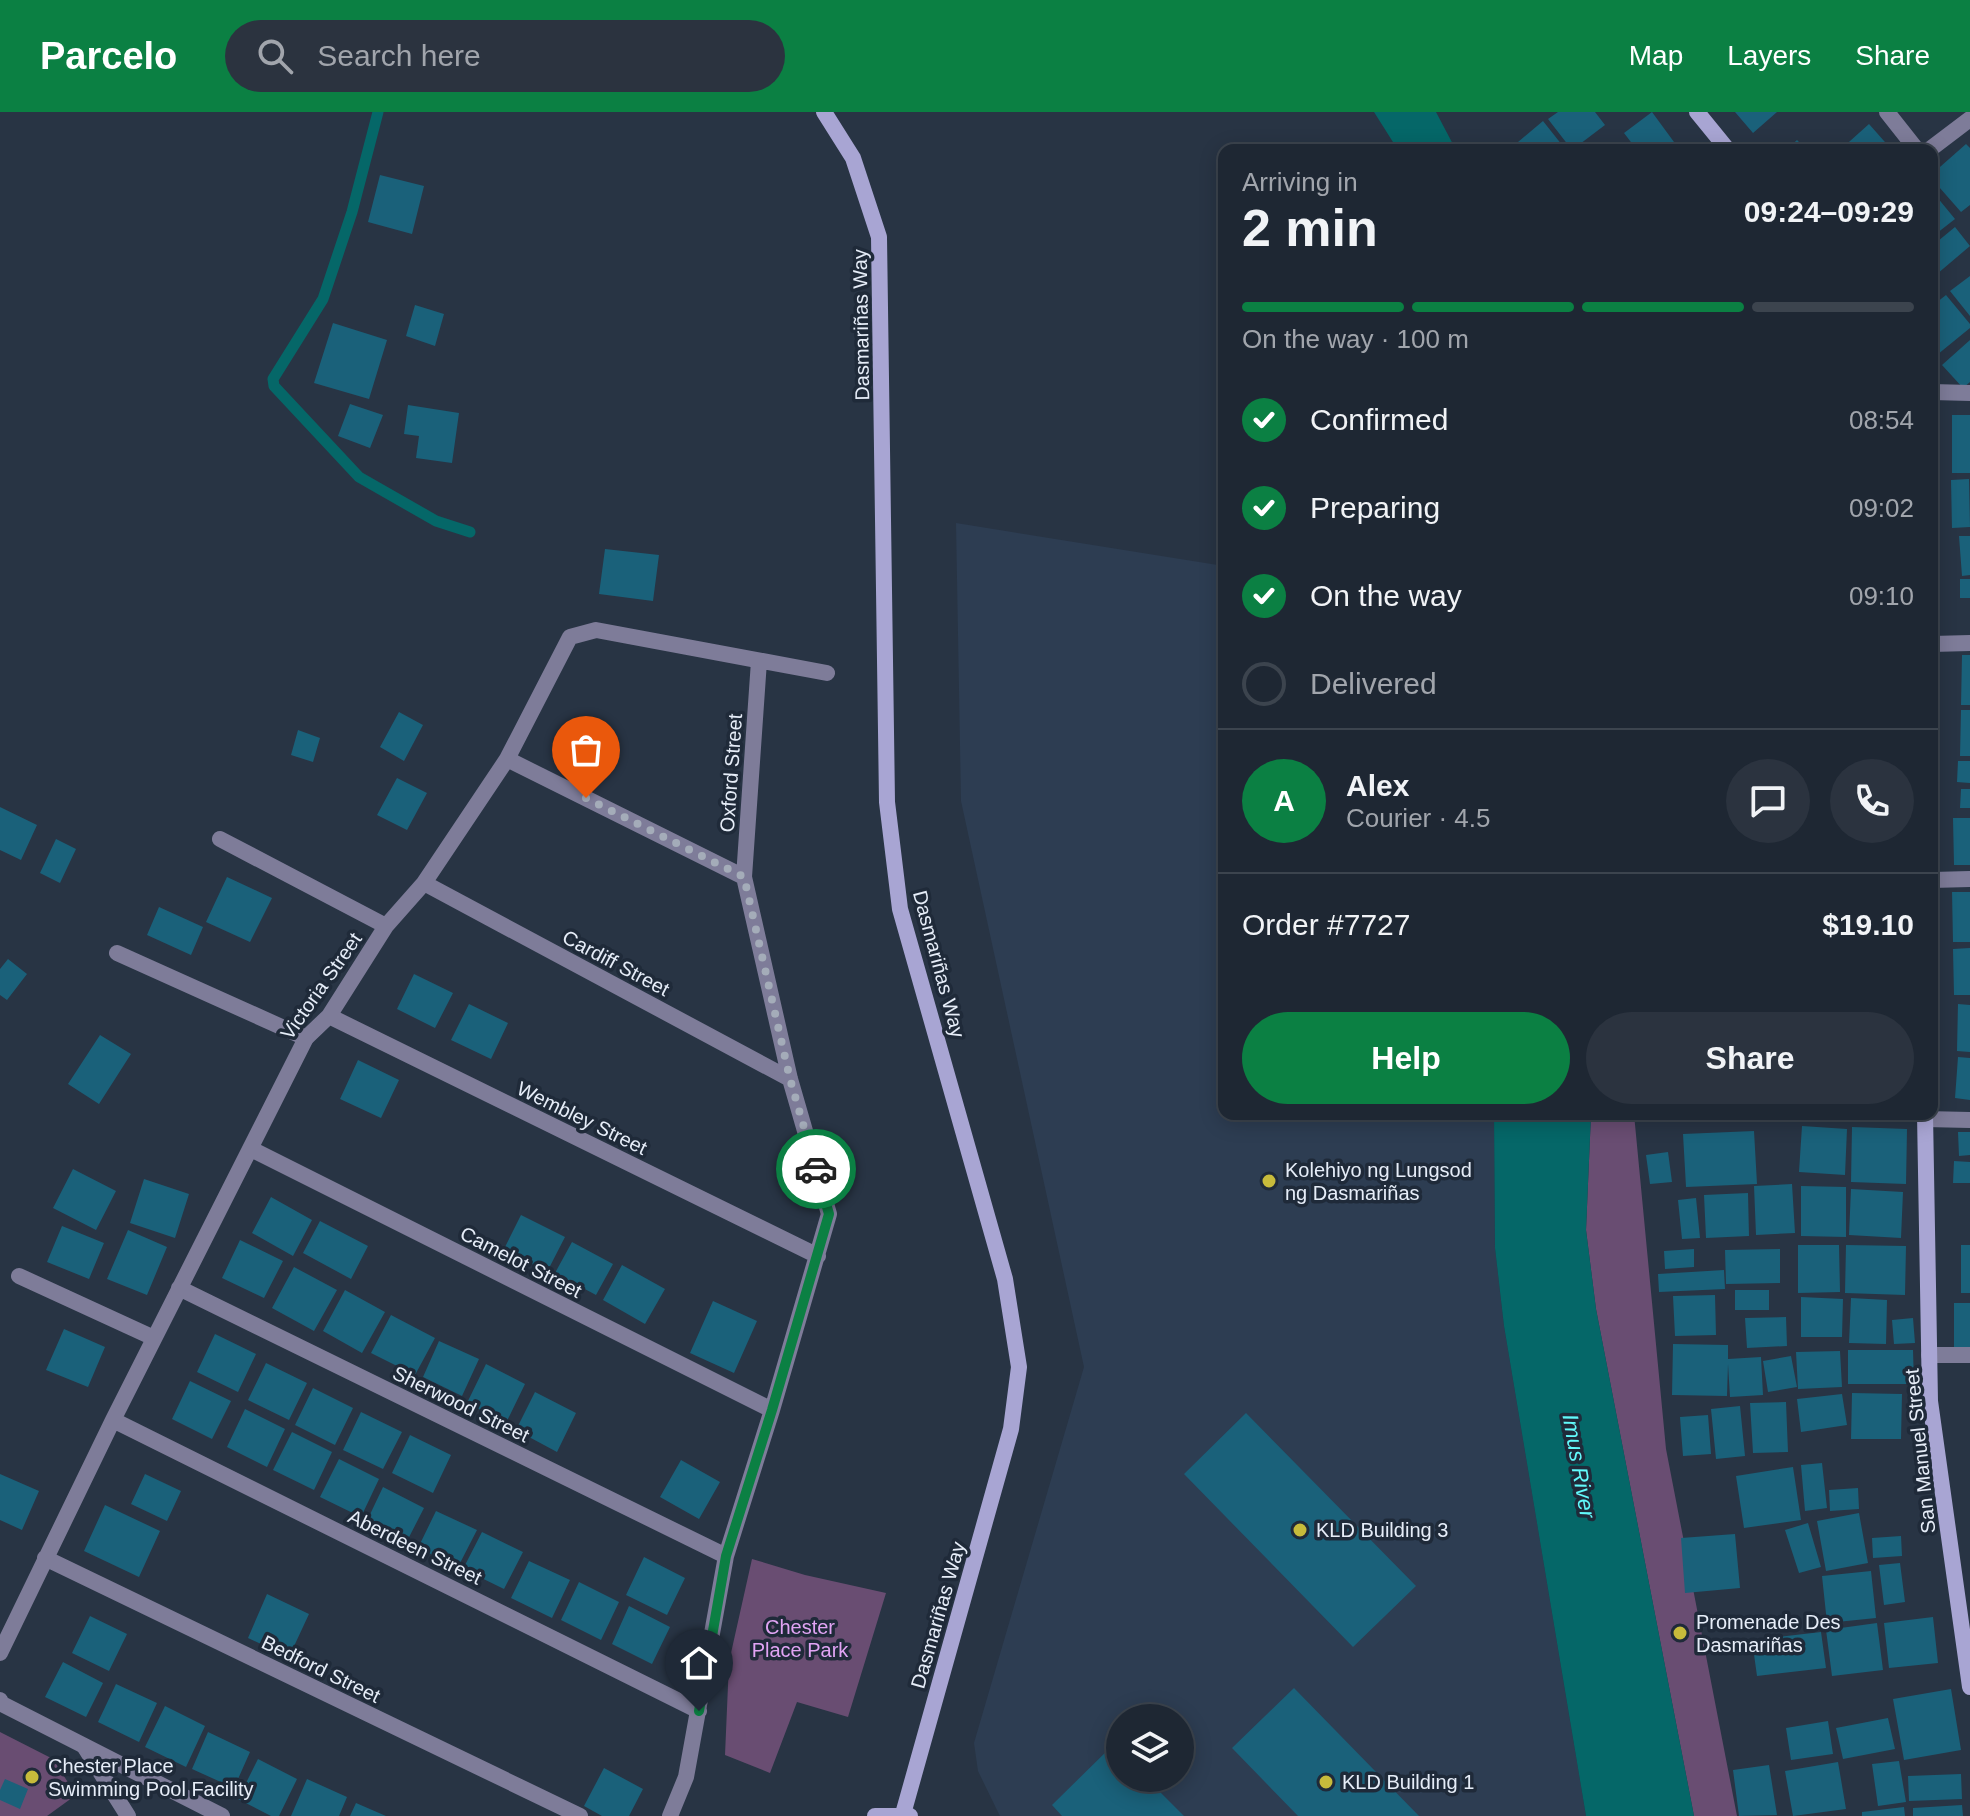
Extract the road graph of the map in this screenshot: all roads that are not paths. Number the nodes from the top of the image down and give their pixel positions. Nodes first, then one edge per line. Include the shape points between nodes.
1 (824, 112) edge
2 (1697, 112) edge
3 (1887, 112) edge
4 (1970, 119) edge
5 (1723, 144) edge
6 (1912, 144) edge
7 (1937, 144) edge
8 (1938, 392) edge
9 (1970, 393) edge
10 (1970, 643) edge
11 (1938, 644) edge
12 (759, 661) junction
13 (827, 673) dead end
14 (507, 759) junction
15 (220, 839) dead end
16 (744, 877) junction
17 (1970, 879) edge
18 (1938, 880) edge
19 (424, 883) junction
20 (386, 926) junction
21 (117, 953) dead end
22 (329, 1016) junction
23 (306, 1038) junction
24 (790, 1079) junction
25 (1938, 1118) edge
26 (1925, 1120) edge
27 (1970, 1120) edge
28 (251, 1149) junction
29 (818, 1256) junction
30 (19, 1276) dead end
31 (179, 1288) junction
32 (154, 1338) junction
33 (1929, 1355) junction
34 (1970, 1355) edge
35 (772, 1410) junction
36 (113, 1420) junction
37 (726, 1556) junction
38 (45, 1558) junction
39 (0, 1653) edge
40 (1970, 1687) edge
41 (0, 1700) edge
42 (699, 1711) junction
43 (84, 1746) junction
44 (906, 1815) edge
45 (128, 1816) edge
46 (222, 1816) edge
47 (580, 1816) edge
48 (670, 1816) edge
49 (875, 1816) edge

1 - 44 street, Dasmariñas Way via 853,158 879,237 887,802 900,909 1005,1279 1019,1367 1011,1429
2 - 5 street
3 - 6 street
4 - 7 street
8 - 9 street
10 - 11 street
12 - 13 street, Victoria Street
12 - 14 street, Victoria Street via 596,630 570,637
12 - 16 street, Oxford Street
14 - 16 street
14 - 19 street, Victoria Street
15 - 20 street
16 - 24 street, Oxford Street
17 - 18 street
19 - 20 street, Victoria Street
19 - 24 street, Cardiff Street
20 - 22 street, Victoria Street
21 - 23 street
22 - 23 street, Victoria Street
22 - 29 street, Wembley Street
23 - 28 street, Victoria Street
24 - 29 street, Oxford Street via 829,1214
25 - 27 street
26 - 33 street, San Manuel Street
28 - 31 street, Victoria Street
28 - 35 street, Camelot Street
29 - 35 street, Oxford Street
30 - 32 street
31 - 32 street, Victoria Street
31 - 37 street, Sherwood Street
32 - 36 street, Victoria Street
33 - 34 street
33 - 40 street, San Manuel Street via 1930,1401
35 - 37 street, Oxford Street
36 - 38 street, Victoria Street
36 - 42 street, Aberdeen Street
37 - 42 street, Oxford Street
38 - 39 street, Victoria Street
38 - 47 street, Bedford Street
41 - 43 street
42 - 48 street, Oxford Street via 686,1777
43 - 45 street
43 - 46 street
44 - 49 street

